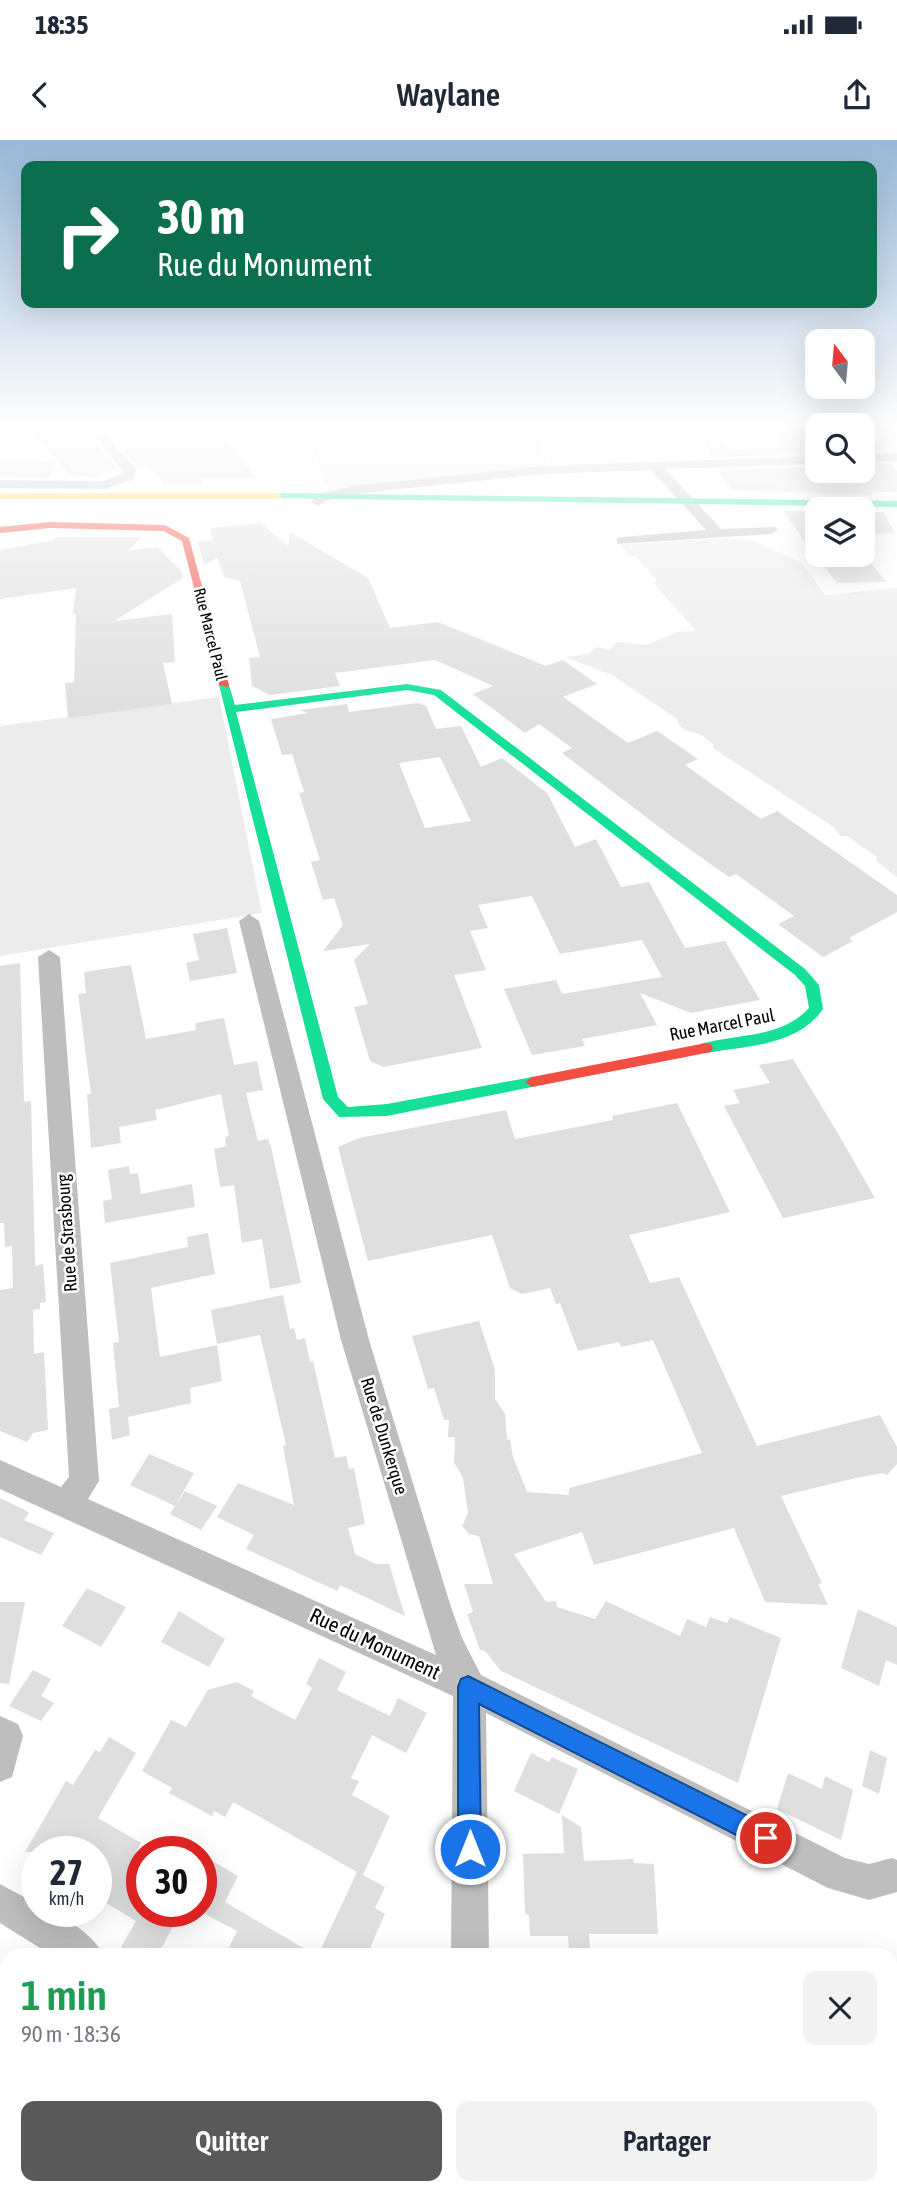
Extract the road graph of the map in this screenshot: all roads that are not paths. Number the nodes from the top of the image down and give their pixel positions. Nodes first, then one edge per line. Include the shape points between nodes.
1 (706, 522) edge
2 (0, 530) edge
3 (771, 530) dead end
4 (717, 534) junction
5 (622, 541) dead end
6 (230, 709) junction
7 (249, 921) dead end
8 (49, 957) dead end
9 (0, 1474) edge
10 (67, 1503) junction
11 (468, 1687) junction
12 (895, 1876) edge
13 (0, 1902) edge
14 (74, 1948) edge
15 (470, 1948) edge

1 - 4 street
2 - 6 street, Rue Marcel Paul via 62,525 149,526 176,532 189,548
3 - 4 street
4 - 5 street
6 - 6 street, Rue Marcel Paul via 331,1099 344,1112 387,1110 774,1035 796,1030 816,1009 812,985 800,972 437,692 407,687
7 - 11 street, Rue de Dunkerque via 355,1340 434,1604
8 - 10 street, Rue de Strasbourg via 84,1481
9 - 10 street, Rue du Monument
10 - 11 street, Rue du Monument
11 - 12 street, Rue du Monument via 841,1875 869,1882
11 - 15 street, Rue de Dunkerque
13 - 14 street

